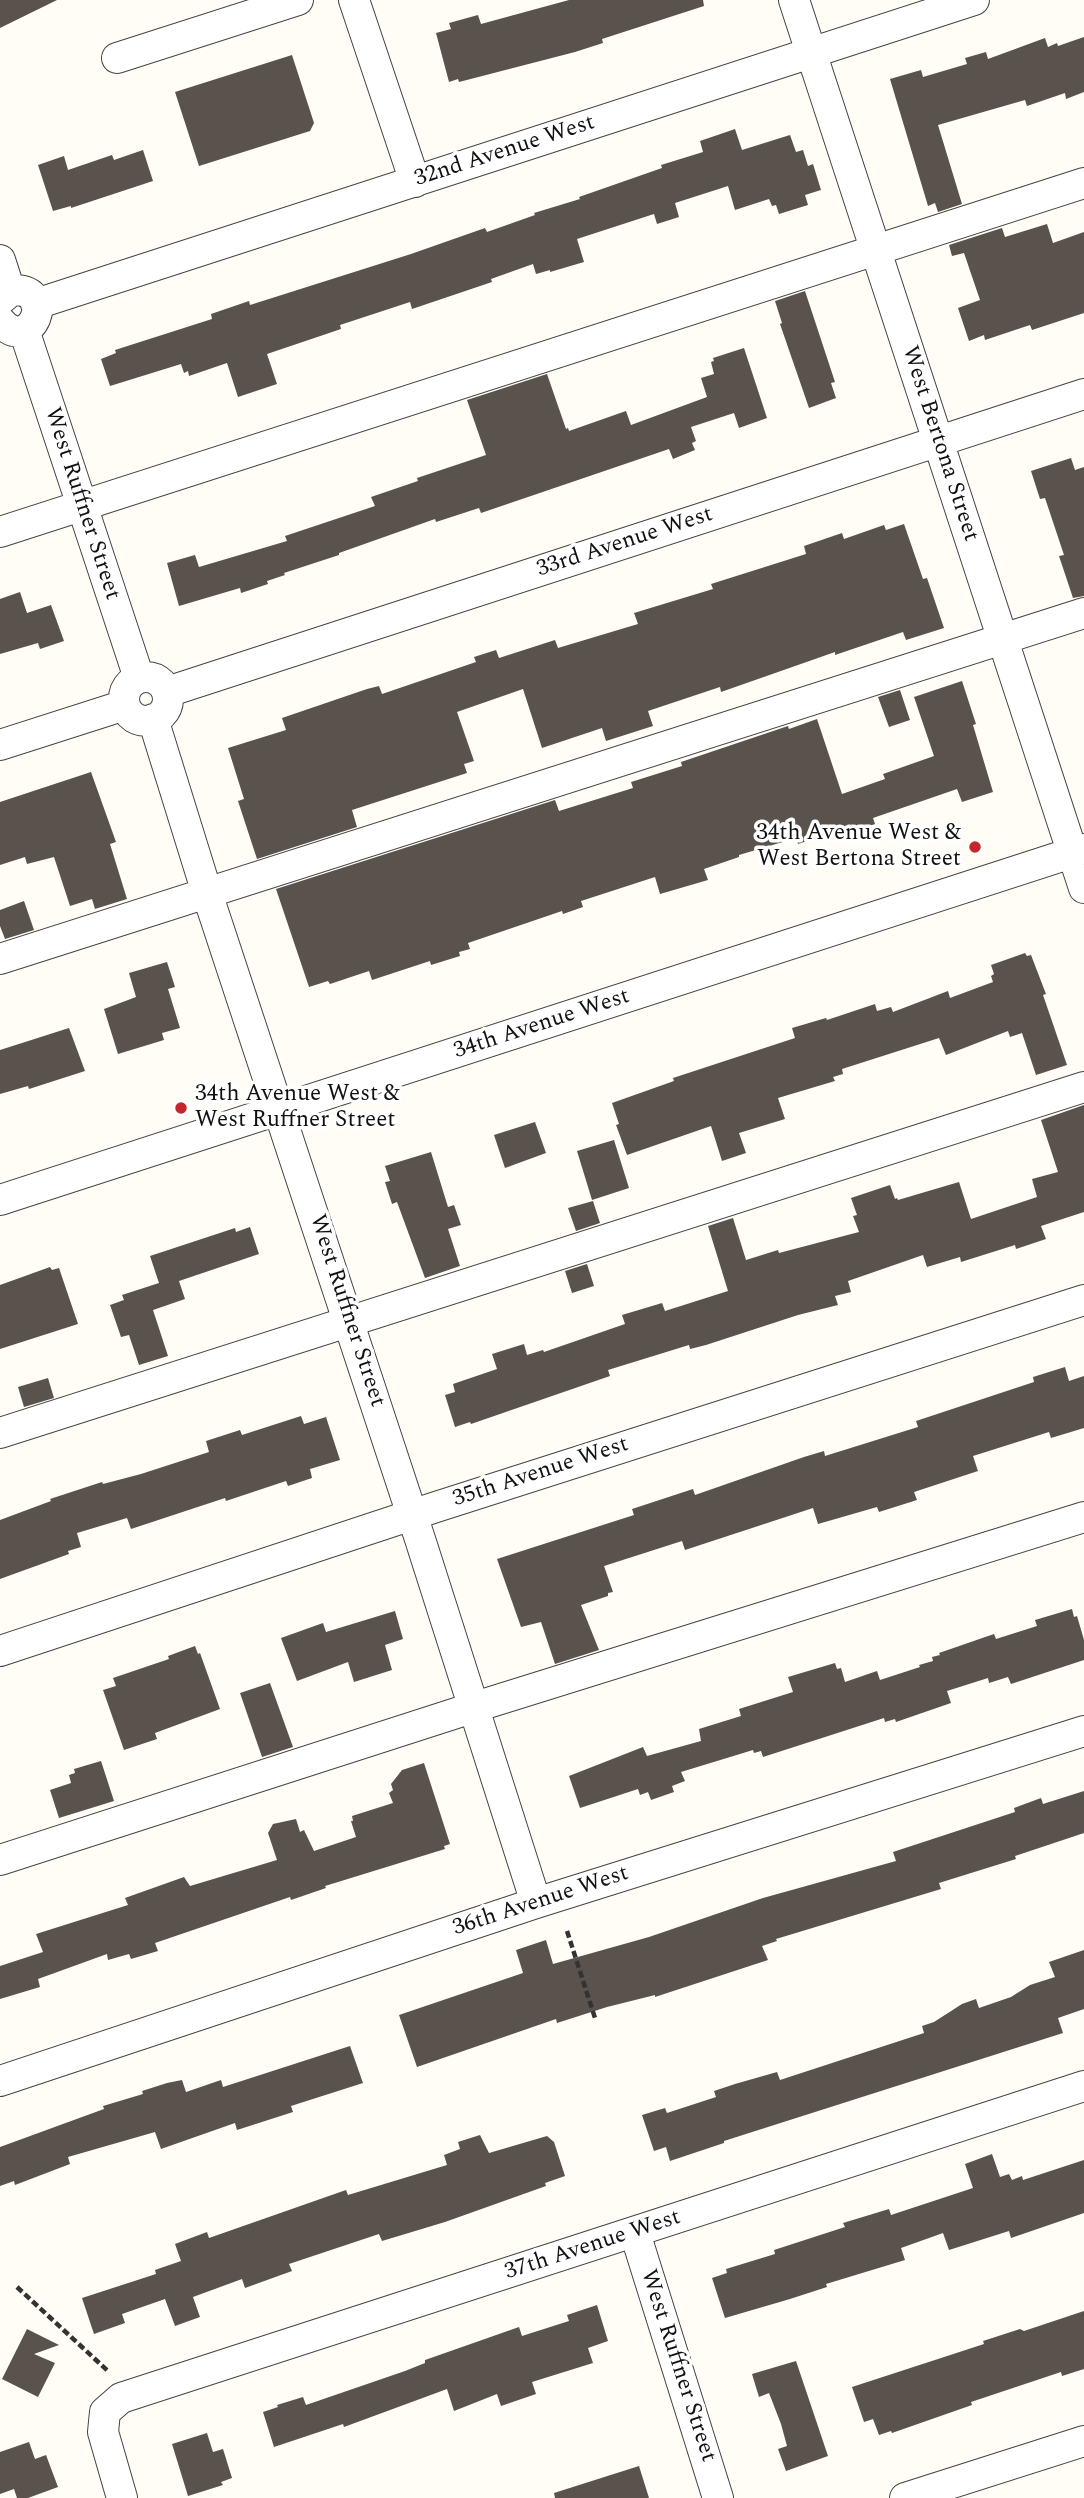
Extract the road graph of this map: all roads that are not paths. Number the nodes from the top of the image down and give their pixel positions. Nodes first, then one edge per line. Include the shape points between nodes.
1 (298, 0) edge
2 (354, 0) edge
3 (794, 0) edge
4 (974, 0) edge
5 (812, 53) junction
6 (117, 58) dead end
7 (415, 182) junction
8 (1084, 183) edge
9 (875, 250) junction
10 (0, 260) edge
11 (14, 309) edge
12 (1084, 394) edge
13 (939, 441) junction
14 (82, 506) junction
15 (0, 532) edge
16 (1084, 612) edge
17 (1003, 639) junction
18 (139, 678) junction
19 (167, 692) junction
20 (125, 705) junction
21 (153, 719) junction
22 (0, 745) edge
23 (1078, 851) edge
24 (1084, 888) edge
25 (207, 892) junction
26 (0, 958) edge
27 (1084, 1087) edge
28 (279, 1111) junction
29 (0, 1200) edge
30 (1084, 1300) edge
31 (350, 1322) junction
32 (0, 1433) edge
33 (413, 1514) junction
34 (1084, 1517) edge
35 (0, 1651) edge
36 (475, 1707) junction
37 (1084, 1731) edge
38 (0, 1860) edge
39 (536, 1903) junction
40 (0, 2081) edge
41 (1084, 2086) edge
42 (635, 2233) junction
43 (1084, 2441) edge
44 (122, 2498) edge
45 (718, 2498) edge
46 (905, 2498) edge

1 - 6 street
2 - 7 street
3 - 5 street, West Bertona Street
4 - 5 street, 32nd Avenue West
5 - 7 street, 32nd Avenue West
5 - 9 street, West Bertona Street
7 - 11 street, 32nd Avenue West
8 - 9 street
9 - 13 street, West Bertona Street
9 - 14 street
10 - 11 street, West Ruffner Street
11 - 14 street, West Ruffner Street
12 - 13 street, 33rd Avenue West
13 - 17 street, West Bertona Street
13 - 19 street, 33rd Avenue West
14 - 15 street
14 - 18 street, West Ruffner Street
16 - 17 street
17 - 23 street, West Bertona Street
17 - 25 street
18 - 19 street via 161,682
18 - 20 street via 128,686
19 - 21 street via 166,708
20 - 21 street via 136,718
20 - 22 street
21 - 25 street, West Ruffner Street
23 - 24 street, West Bertona Street
23 - 28 street, 34th Avenue West
25 - 26 street
25 - 28 street, West Ruffner Street
27 - 31 street
28 - 29 street, 34th Avenue West
28 - 31 street, West Ruffner Street
30 - 33 street, 35th Avenue West
31 - 32 street
31 - 33 street, West Ruffner Street
33 - 35 street, 35th Avenue West
33 - 36 street, West Ruffner Street
34 - 36 street
36 - 38 street
36 - 39 street, West Ruffner Street
37 - 39 street, 36th Avenue West
39 - 40 street, 36th Avenue West
41 - 42 street, 37th Avenue West
42 - 44 street, 37th Avenue West via 121,2398 105,2412 103,2432
42 - 45 street, West Ruffner Street
43 - 46 street

